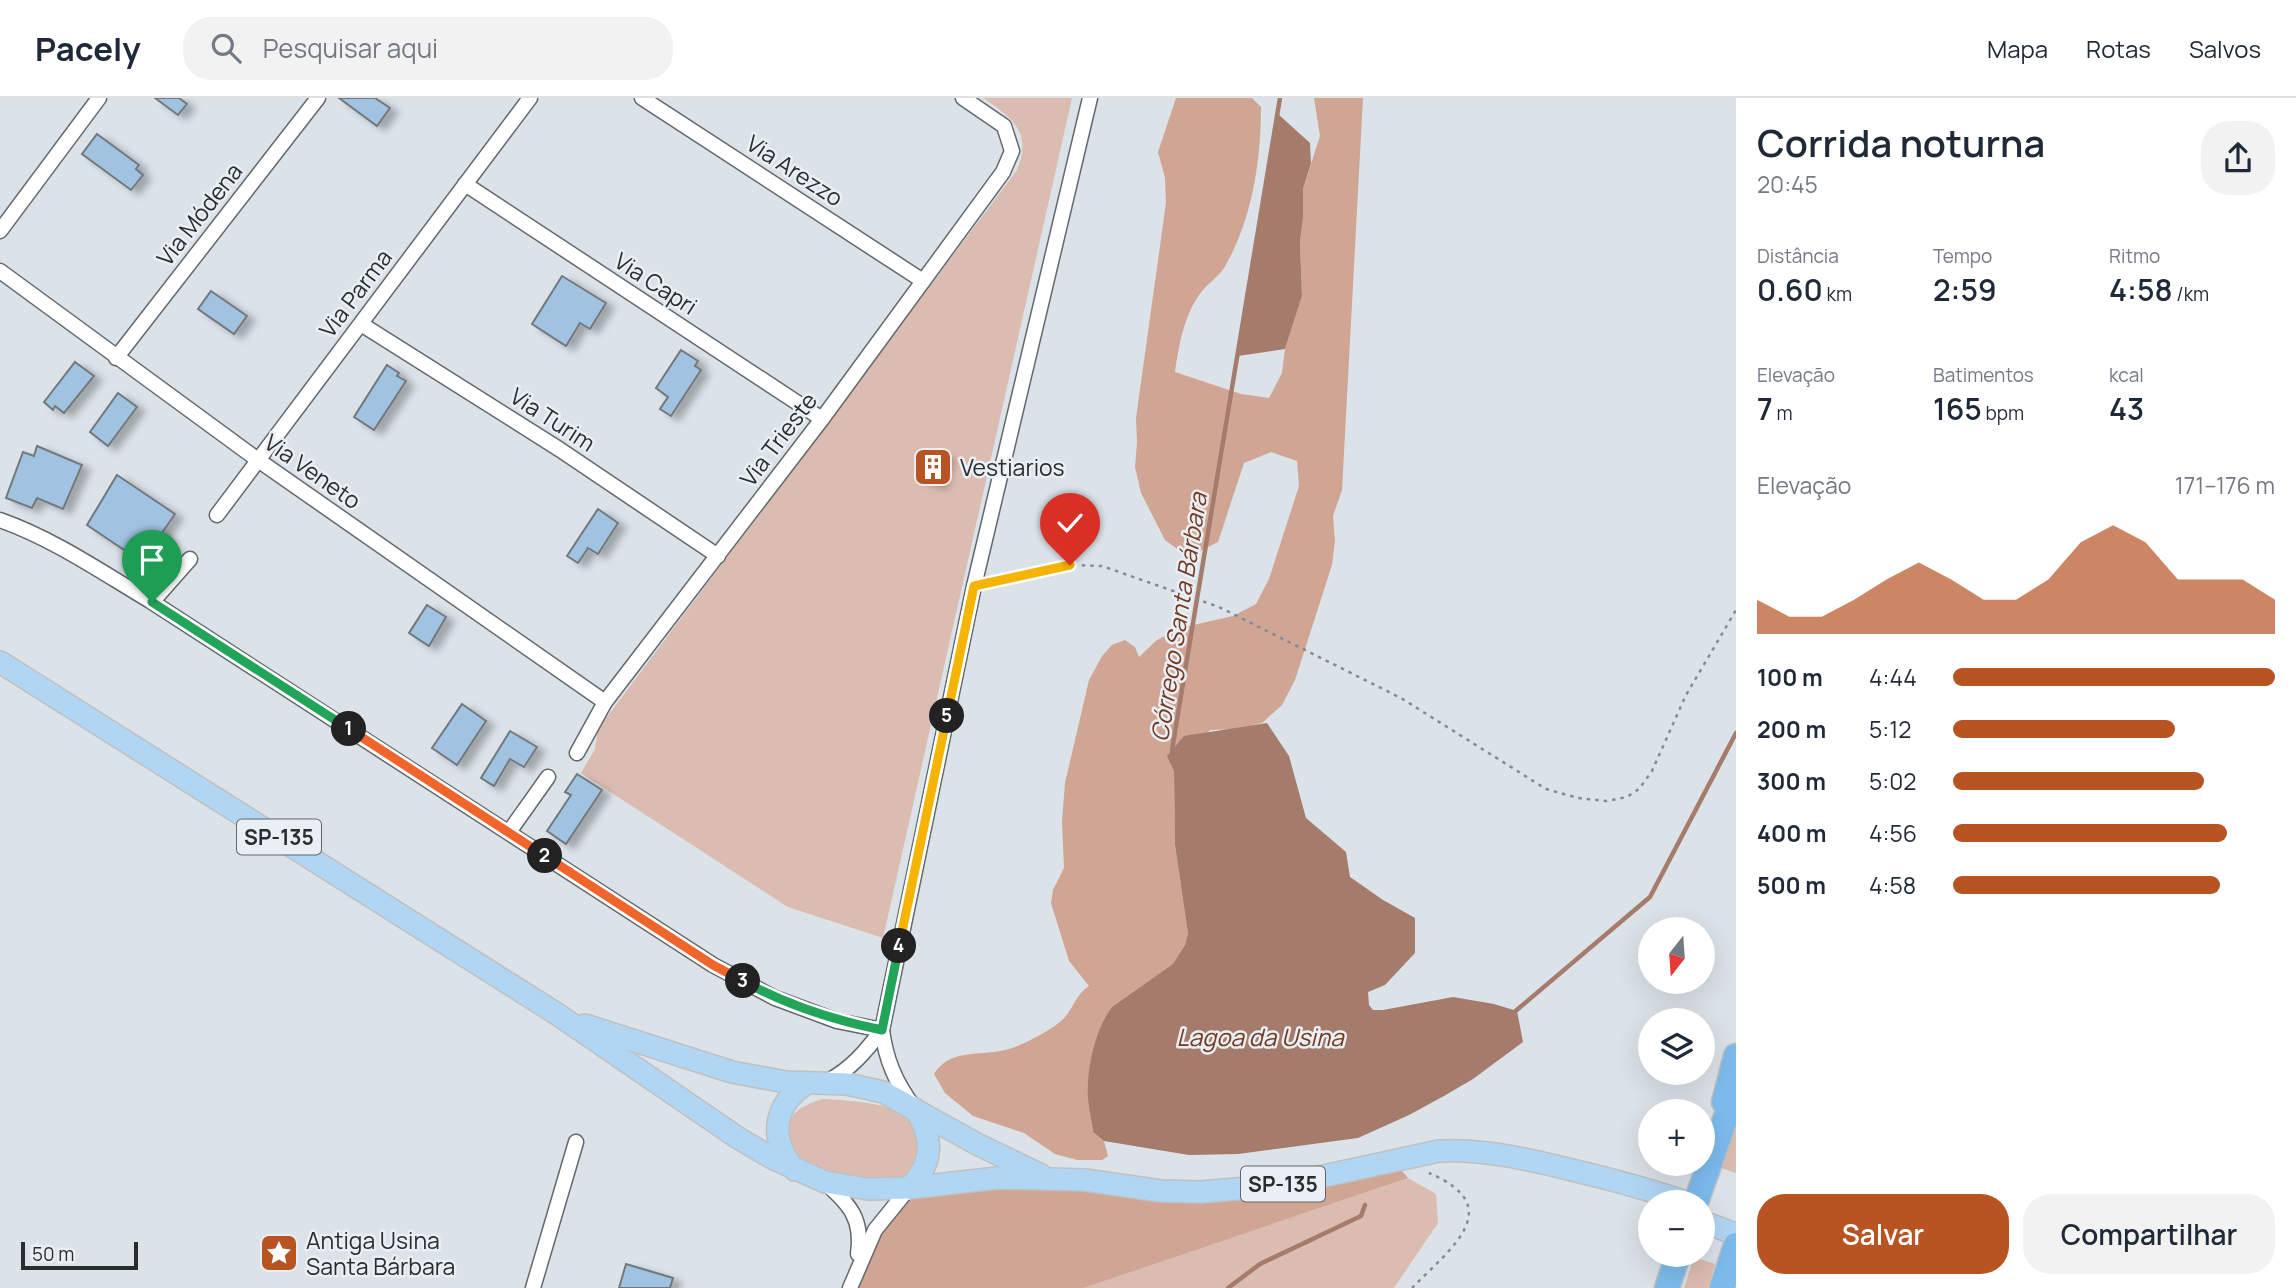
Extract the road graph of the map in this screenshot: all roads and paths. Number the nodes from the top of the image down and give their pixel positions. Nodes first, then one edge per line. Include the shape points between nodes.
1 (99, 98) edge
2 (318, 98) edge
3 (642, 98) edge
4 (963, 98) edge
5 (1090, 98) edge
6 (528, 99) edge
7 (466, 184) junction
8 (0, 231) edge
9 (0, 271) edge
10 (923, 281) junction
11 (361, 324) junction
12 (116, 358) junction
13 (822, 419) junction
14 (258, 460) junction
15 (217, 515) dead end
16 (0, 520) edge
17 (718, 556) junction
18 (190, 559) dead end
19 (974, 586) junction
20 (152, 602) junction
21 (1736, 610) edge
22 (0, 662) edge
23 (605, 702) junction
24 (576, 753) dead end
25 (548, 777) dead end
26 (509, 832) junction
27 (557, 1014) junction
28 (882, 1030) junction
29 (1736, 1056) edge
30 (816, 1083) junction
31 (1736, 1088) edge
32 (915, 1108) junction
33 (1715, 1139) edge
34 (576, 1142) dead end
35 (1715, 1146) edge
36 (1514, 1156) junction
37 (1393, 1160) junction
38 (795, 1170) junction
39 (1049, 1179) junction
40 (825, 1182) junction
41 (909, 1188) junction
42 (1645, 1190) edge
43 (1638, 1199) edge
44 (1715, 1212) edge
45 (1736, 1220) edge
46 (1715, 1226) edge
47 (1736, 1234) edge
48 (1736, 1245) edge
49 (1674, 1267) edge
50 (856, 1270) junction
51 (1730, 1285) edge
52 (533, 1288) edge
53 (850, 1288) edge
54 (1412, 1288) edge
55 (1667, 1288) edge

1 - 8 street
2 - 12 street, Via Módena
3 - 10 street, Via Arezzo
4 - 10 street, Via Trieste via 1004,125 1012,151 1003,172
5 - 19 street
6 - 7 street, Via Parma
7 - 11 street, Via Parma
7 - 13 street, Via Capri
9 - 12 street, Via Veneto
10 - 13 street, Via Trieste
11 - 14 street, Via Parma
11 - 17 street, Via Turim
12 - 14 street, Via Veneto
13 - 17 street, Via Trieste
14 - 15 street, Via Parma
14 - 23 street, Via Veneto
16 - 20 street via 68,552
17 - 23 street, Via Trieste
18 - 20 street
19 - 21 path via 1070,565 1102,566 1219,607 1401,698 1546,789 1607,801 1639,789
19 - 28 street
20 - 26 street
22 - 27 main road, SP-135
23 - 24 street, Via Trieste
25 - 26 street
26 - 28 street via 713,965 775,998 837,1021
27 - 30 main road, SP-135 via 732,1072
27 - 38 main road, SP-135 via 738,1138
28 - 30 street via 850,1067
28 - 32 street via 887,1061
29 - 33 highway
30 - 32 main road, SP-135 via 865,1087
30 - 38 main road via 787,1100 778,1123 780,1149
31 - 35 highway
32 - 39 main road, SP-135
32 - 41 main road via 929,1149 926,1164
34 - 52 street
36 - 37 main road, SP-135 via 1463,1150
36 - 42 main road, SP-135
36 - 43 main road, SP-135
37 - 39 main road, SP-135 via 1282,1185 1201,1192
37 - 54 path via 1452,1185 1465,1196 1470,1211 1460,1236
38 - 40 main road, SP-135
39 - 41 main road, SP-135 via 997,1178
40 - 41 main road, SP-135 via 868,1189
40 - 50 street via 853,1210 860,1239
41 - 50 street via 875,1230
44 - 45 main road
46 - 47 main road
48 - 51 highway
49 - 55 highway
50 - 53 street

